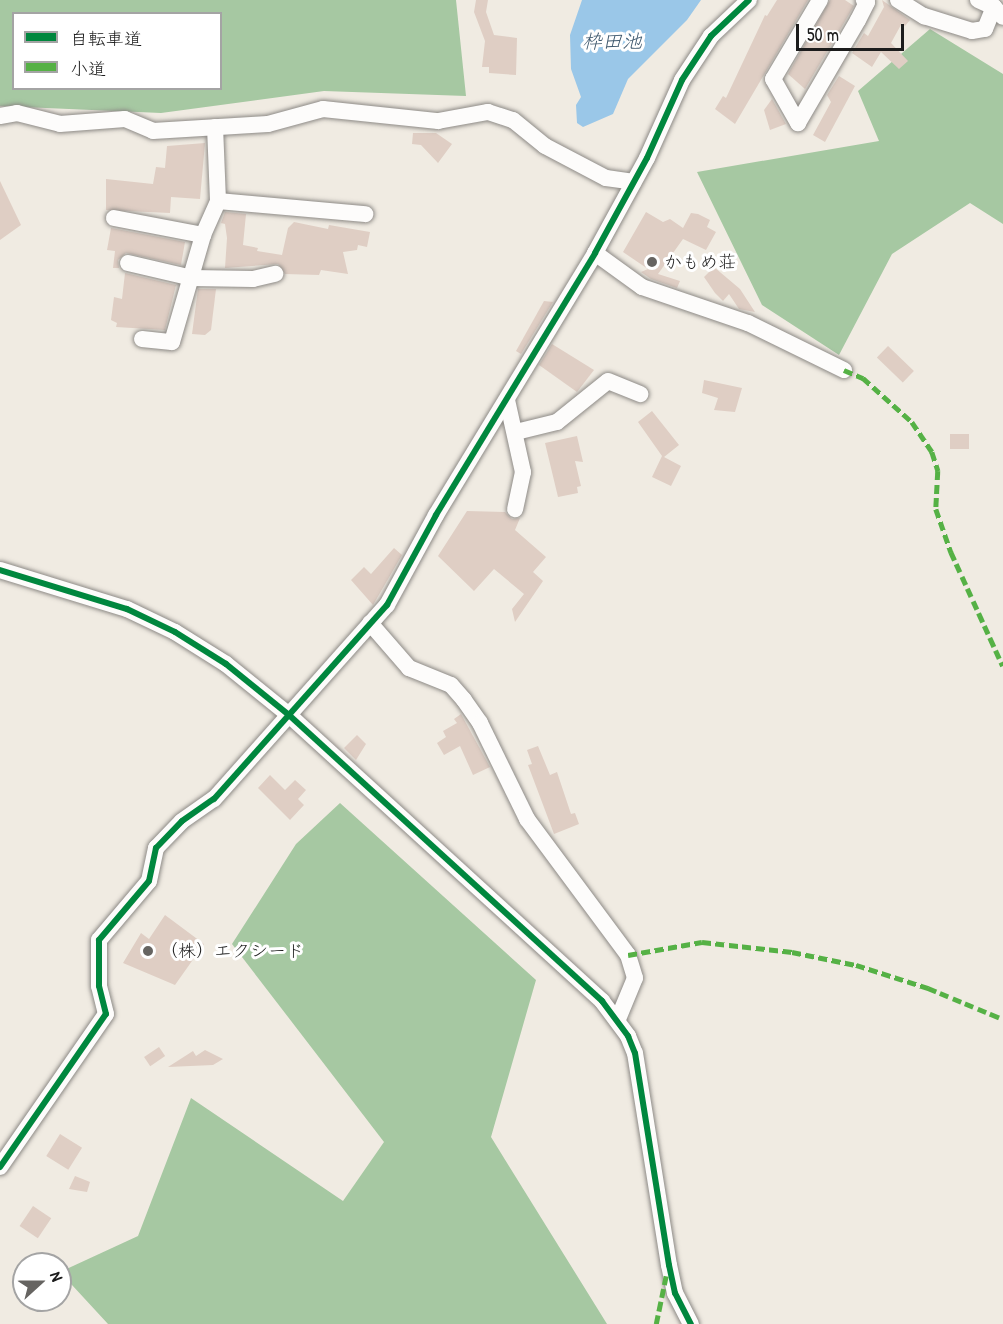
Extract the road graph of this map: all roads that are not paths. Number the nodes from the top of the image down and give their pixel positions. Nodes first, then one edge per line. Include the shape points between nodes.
1 (749, 0) edge
2 (820, 0) edge
3 (898, 0) edge
4 (978, 0) edge
5 (866, 1) edge
6 (999, 12) edge
7 (0, 116) edge
8 (215, 127) junction
9 (634, 182) junction
10 (218, 201) junction
11 (365, 214) dead end
12 (114, 218) dead end
13 (203, 235) junction
14 (595, 253) junction
15 (128, 263) dead end
16 (275, 274) dead end
17 (192, 278) junction
18 (142, 339) dead end
19 (844, 370) dead end
20 (639, 394) dead end
21 (507, 400) junction
22 (516, 432) junction
23 (515, 509) dead end
24 (0, 570) edge
25 (370, 623) junction
26 (289, 715) junction
27 (618, 1019) junction
28 (0, 1167) edge
29 (691, 1324) edge

1 - 9 street via 711,36 682,80
2 - 5 street via 773,79 798,123
3 - 6 street via 924,16 972,31 985,29
4 - 6 street
7 - 8 street via 17,113 60,124 125,119 153,131
8 - 9 street via 268,124 323,109 438,121 488,112 513,120 545,146 606,178
8 - 10 street
9 - 14 street
10 - 11 street
10 - 13 street
12 - 13 street
13 - 17 street
14 - 19 street via 642,287 748,324
14 - 21 street
15 - 17 street
16 - 17 street via 253,279
17 - 18 street via 172,342
20 - 22 street via 608,381 557,422
21 - 22 street
21 - 25 street via 387,605
22 - 23 street via 523,472
24 - 26 street via 127,609 175,632 226,664
25 - 26 street
25 - 27 street via 409,668 451,685 464,700 480,723 526,819 628,955 635,978
26 - 27 street via 602,1000
26 - 28 street via 213,799 182,821 156,848 149,881 99,940 99,986 106,1014
27 - 29 street via 642,1076 669,1265 675,1293

